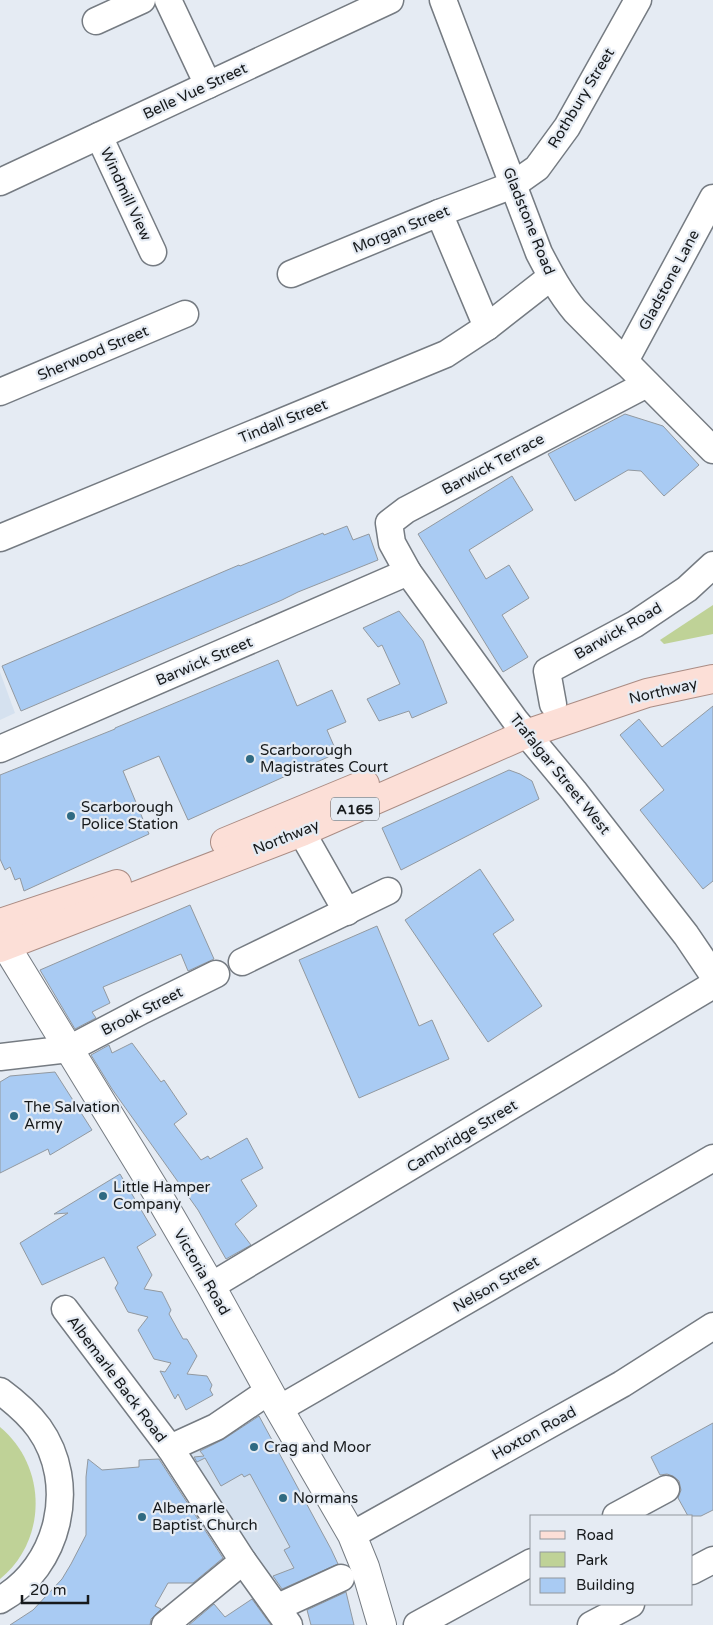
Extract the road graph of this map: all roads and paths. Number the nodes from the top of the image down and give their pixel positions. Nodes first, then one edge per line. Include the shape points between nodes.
1 (142, 0) edge
2 (168, 0) edge
3 (390, 0) edge
4 (443, 0) edge
5 (638, 0) edge
6 (96, 21) dead end
7 (208, 85) junction
8 (99, 136) junction
9 (0, 182) edge
10 (513, 185) junction
11 (713, 198) edge
12 (439, 213) junction
13 (152, 252) dead end
14 (291, 274) dead end
15 (551, 277) junction
16 (186, 314) dead end
17 (487, 327) junction
18 (625, 361) junction
19 (647, 384) junction
20 (0, 392) edge
21 (713, 450) edge
22 (0, 538) edge
23 (713, 565) edge
24 (408, 572) junction
25 (713, 661) edge
26 (713, 679) edge
27 (553, 704) junction
28 (520, 727) junction
29 (0, 749) edge
30 (297, 823) junction
31 (388, 891) dead end
32 (347, 912) junction
33 (2, 937) edge
34 (242, 962) dead end
35 (216, 974) dead end
36 (713, 975) edge
37 (713, 985) edge
38 (69, 1049) junction
39 (0, 1056) edge
40 (713, 1158) edge
41 (211, 1286) junction
42 (65, 1309) dead end
43 (713, 1326) edge
44 (0, 1392) edge
45 (274, 1400) junction
46 (170, 1448) junction
47 (666, 1489) dead end
48 (618, 1515) edge
49 (352, 1535) junction
50 (713, 1560) edge
51 (243, 1561) junction
52 (530, 1563) edge
53 (693, 1570) edge
54 (341, 1578) dead end
55 (0, 1600) edge
56 (629, 1605) edge
57 (284, 1616) edge
58 (165, 1625) edge
59 (382, 1625) edge
60 (417, 1625) edge
61 (591, 1625) edge

1 - 6 street
2 - 7 street
3 - 7 street, Belle Vue Street
4 - 10 street, Gladstone Road
5 - 10 street, Rothbury Street via 567,127 537,168
7 - 8 street, Belle Vue Street
8 - 9 street, Belle Vue Street
8 - 13 street, Windmill View
10 - 12 street, Morgan Street
10 - 15 street, Gladstone Road
11 - 18 street, Gladstone Lane
12 - 14 street, Morgan Street
12 - 17 street
15 - 17 street, Tindall Street
15 - 18 street, Gladstone Road via 575,311
16 - 20 street, Sherwood Street
17 - 22 street, Tindall Street via 446,354
18 - 19 street, Gladstone Road
19 - 21 street, Gladstone Road
19 - 24 street, Barwick Terrace via 406,510 389,522 392,543
23 - 27 street, Barwick Road via 687,589 635,624 547,671
24 - 28 street, Trafalgar Street West
24 - 29 street, Barwick Street
25 - 27 main road, Northway / A165 via 644,675
26 - 28 main road, Northway / A165
27 - 28 main road, Northway / A165
28 - 30 main road, Northway / A165
28 - 36 street, Trafalgar Street West via 592,814
30 - 32 street
30 - 33 main road, Northway / A165
31 - 32 street
32 - 34 street
33 - 38 main road, Victoria Road
35 - 38 street, Brook Street
37 - 41 street, Cambridge Street
38 - 39 street
38 - 41 main road, Victoria Road
40 - 45 street, Nelson Street
41 - 45 main road, Victoria Road
42 - 46 street, Albemarle Back Road
43 - 49 street, Hoxton Road via 622,1384
44 - 55 street via 15,1401 40,1428 57,1471 60,1498 56,1526 43,1558 21,1586
45 - 46 street, Albemarle Back Road
45 - 49 main road, Victoria Road
46 - 51 street, Albemarle Back Road
47 - 48 street
49 - 59 main road, Victoria Road
50 - 53 street
51 - 57 street, Albemarle Back Road
51 - 58 street
52 - 60 street
54 - 57 street, Albemarle Back Road
56 - 61 street

